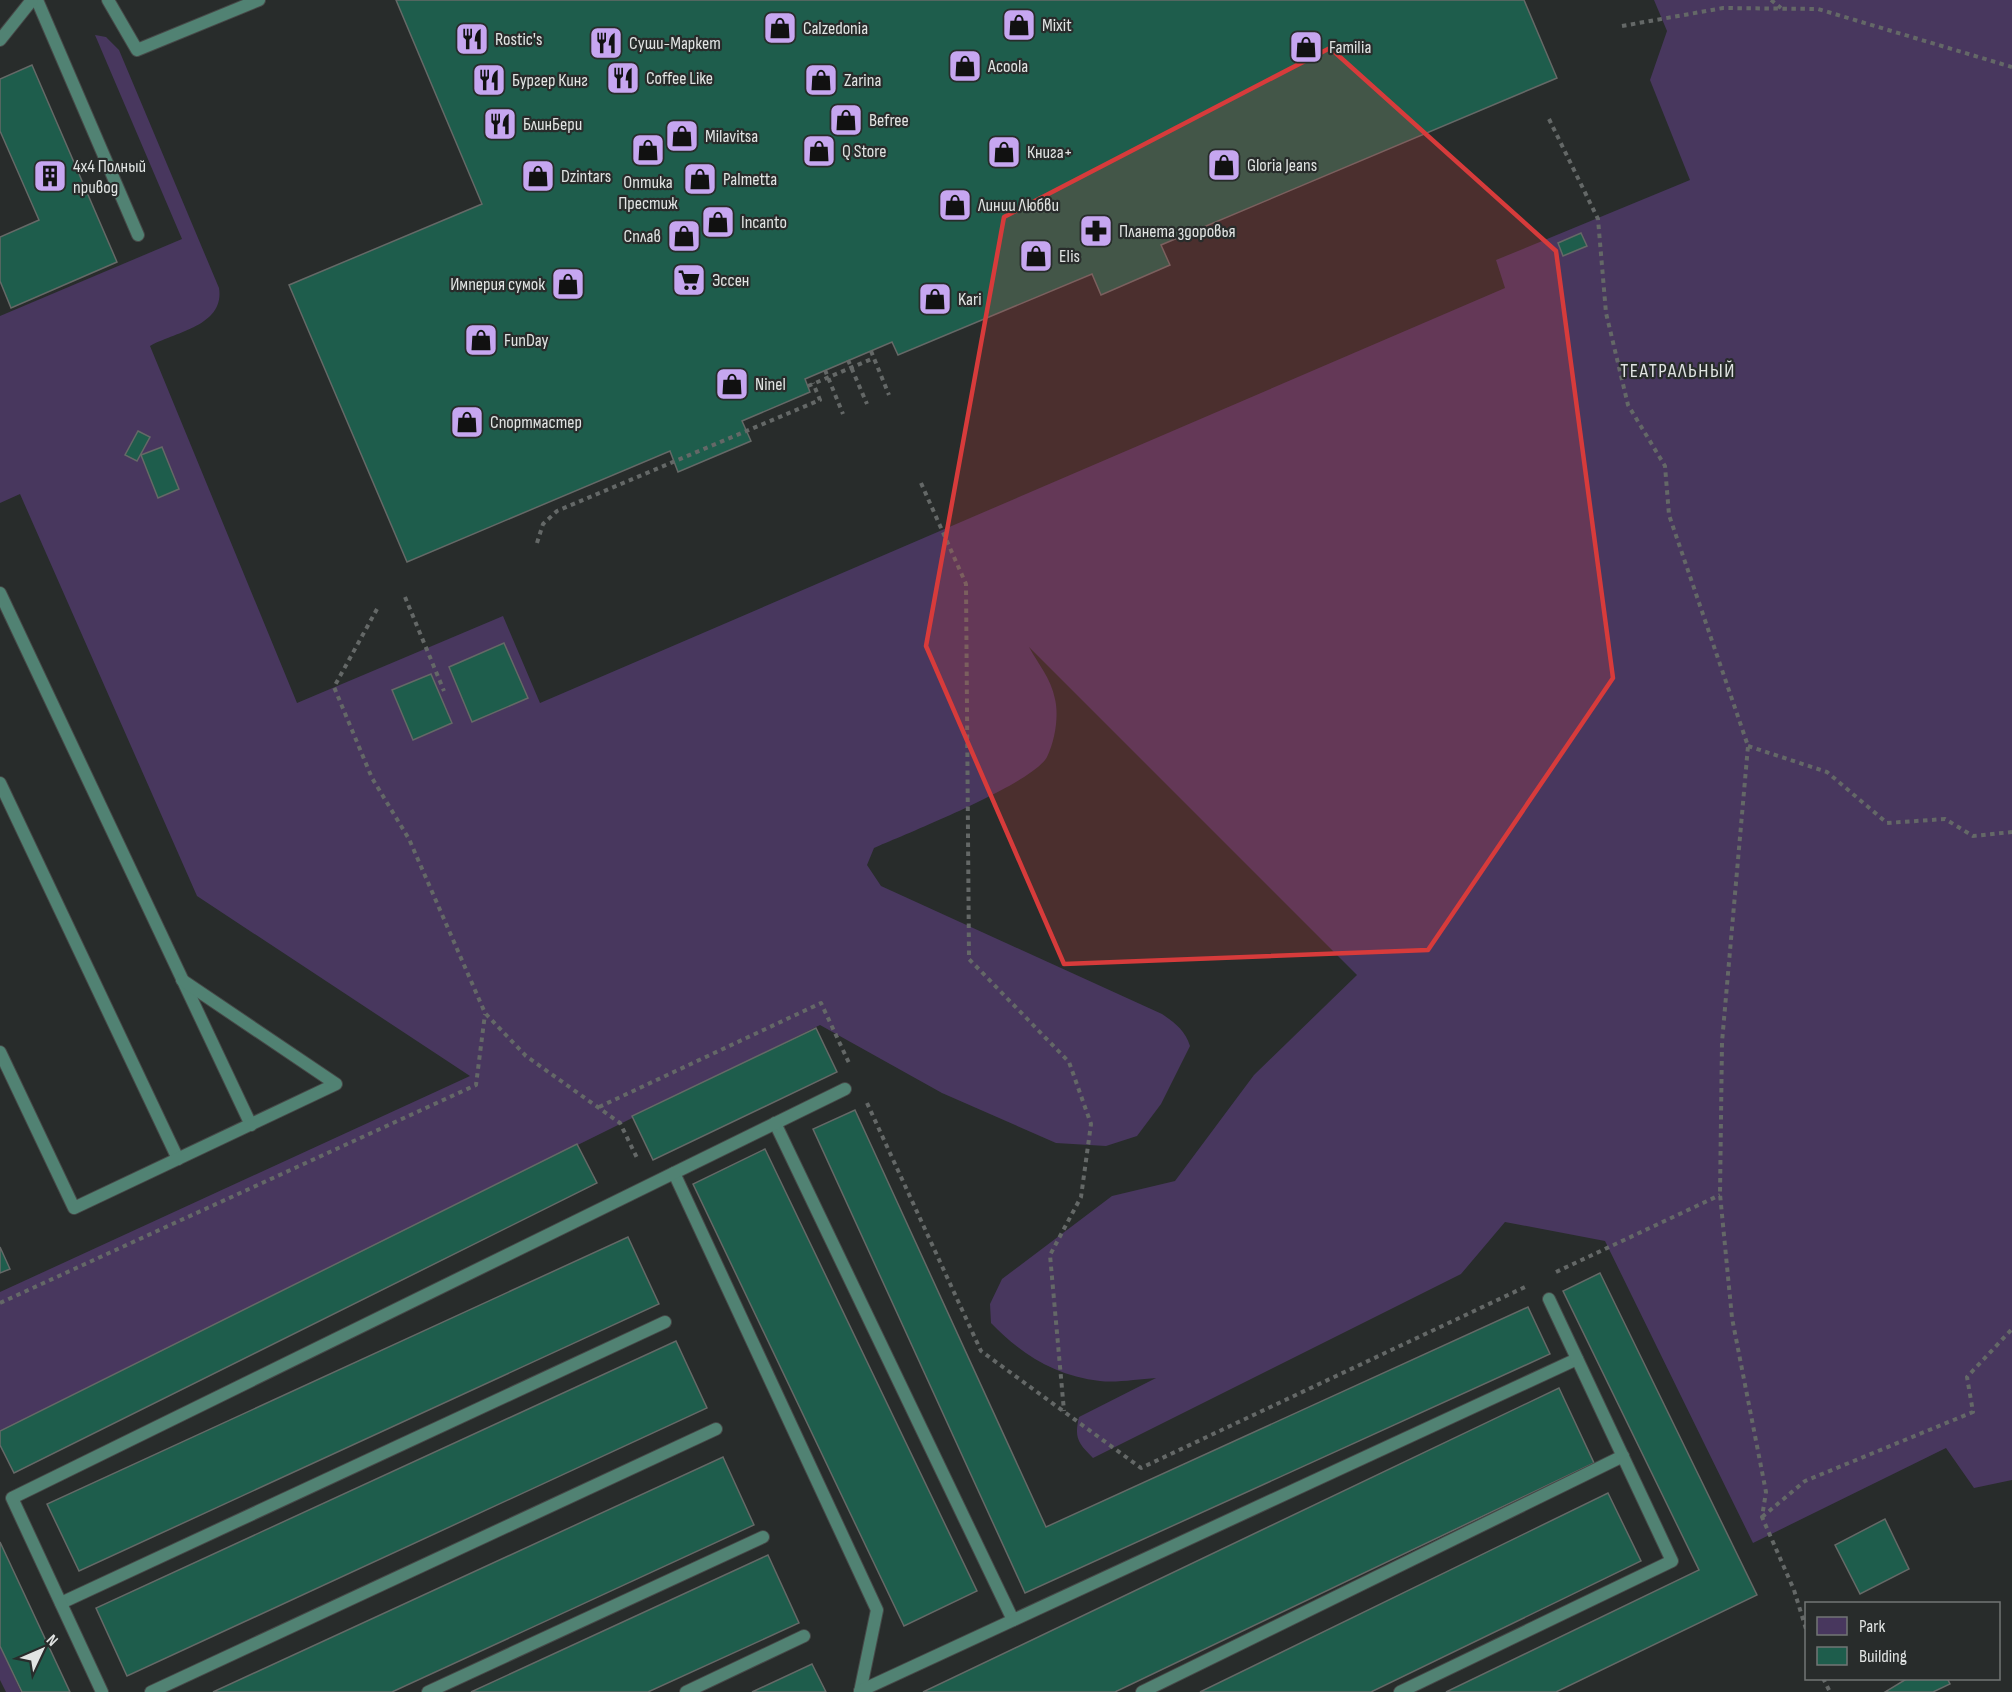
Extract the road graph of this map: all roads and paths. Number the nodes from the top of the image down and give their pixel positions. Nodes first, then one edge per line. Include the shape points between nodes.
1 (32, 0) edge
2 (37, 0) edge
3 (108, 0) edge
4 (259, 0) edge
5 (1771, 0) edge
6 (1781, 9) junction
7 (1622, 26) dead end
8 (0, 40) edge
9 (2012, 67) edge
10 (1550, 118) dead end
11 (138, 235) dead end
12 (871, 351) dead end
13 (874, 358) junction
14 (849, 360) dead end
15 (851, 367) junction
16 (825, 370) dead end
17 (828, 377) junction
18 (813, 383) junction
19 (808, 386) dead end
20 (889, 395) dead end
21 (867, 404) dead end
22 (843, 414) dead end
23 (921, 483) dead end
24 (537, 543) dead end
25 (0, 593) edge
26 (405, 597) dead end
27 (377, 609) dead end
28 (444, 691) dead end
29 (1748, 746) junction
30 (0, 783) edge
31 (2012, 832) edge
32 (182, 980) junction
33 (485, 1013) junction
34 (0, 1052) edge
35 (851, 1069) dead end
36 (845, 1089) dead end
37 (866, 1101) dead end
38 (599, 1107) junction
39 (775, 1123) junction
40 (251, 1125) junction
41 (178, 1159) junction
42 (674, 1173) junction
43 (650, 1185) junction
44 (1720, 1194) junction
45 (1549, 1276) dead end
46 (1527, 1286) dead end
47 (1549, 1299) dead end
48 (0, 1303) edge
49 (665, 1322) dead end
50 (2012, 1329) edge
51 (1577, 1359) junction
52 (1064, 1412) junction
53 (716, 1429) dead end
54 (1623, 1456) junction
55 (1762, 1517) junction
56 (763, 1537) dead end
57 (61, 1603) junction
58 (1013, 1620) junction
59 (1805, 1626) edge
60 (804, 1636) dead end
61 (860, 1691) edge
62 (102, 1692) edge
63 (152, 1692) edge
64 (428, 1692) edge
65 (686, 1692) edge
66 (1142, 1692) edge
67 (1400, 1692) edge

1 - 8 lane
2 - 11 lane
3 - 4 lane via 137,50
5 - 6 path
6 - 7 path via 1723,8
6 - 9 path via 1818,9
10 - 29 path via 1598,219 1606,313 1628,405 1665,466 1669,515
12 - 13 path
13 - 15 path
13 - 20 path
14 - 15 path
15 - 17 path
15 - 21 path
16 - 17 path
17 - 18 path
17 - 22 path
18 - 19 path
18 - 24 path via 820,400 557,511 543,525
23 - 52 path via 966,584 969,959 1069,1062 1091,1124 1081,1197 1050,1255
25 - 32 lane
26 - 28 path
27 - 33 path via 334,687 372,778 409,839
29 - 31 path via 1827,772 1887,824 1945,819 1973,836
29 - 44 path via 1722,1042
30 - 41 lane
32 - 40 lane
32 - 40 lane via 336,1084
33 - 38 path via 526,1056
33 - 48 path via 476,1085
34 - 41 lane via 74,1208
35 - 38 path via 821,1003
36 - 39 lane
37 - 52 path via 981,1351
38 - 43 path via 620,1123
39 - 42 lane
39 - 58 lane
40 - 41 lane
42 - 43 lane
42 - 61 lane via 877,1610
43 - 57 lane via 12,1498
44 - 45 path
44 - 55 path via 1732,1318 1766,1491
46 - 52 path via 1141,1468
47 - 51 lane
49 - 57 lane
50 - 55 path via 1967,1377 1973,1412 1805,1481
51 - 54 lane
51 - 58 lane
53 - 63 lane
54 - 66 lane
54 - 67 lane via 1672,1561
55 - 59 path
56 - 64 lane
57 - 62 lane
58 - 61 lane
60 - 65 lane

